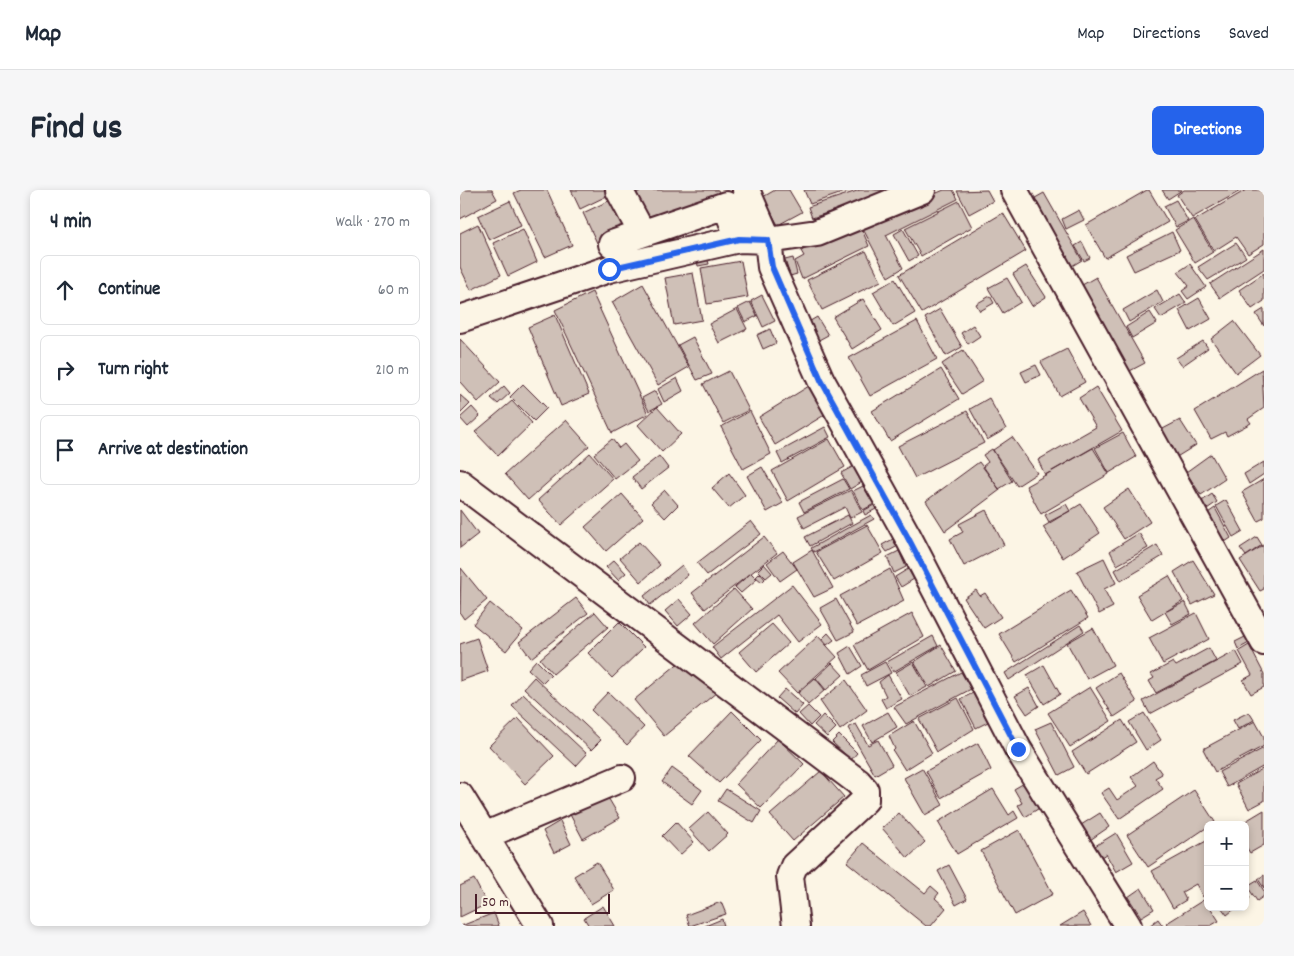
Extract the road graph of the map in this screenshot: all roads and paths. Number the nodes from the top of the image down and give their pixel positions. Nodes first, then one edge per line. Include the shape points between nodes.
1 (922, 190) edge
2 (1014, 190) edge
3 (626, 192) edge
4 (732, 195) edge
5 (642, 233) junction
6 (739, 239) junction
7 (768, 240) junction
8 (612, 244) dead end
9 (460, 318) edge
10 (460, 483) edge
11 (1264, 642) edge
12 (622, 778) dead end
13 (460, 796) edge
14 (484, 836) junction
15 (540, 926) edge
16 (796, 926) edge
17 (1128, 926) edge

1 - 7 street via 817,232
2 - 11 street
3 - 5 street
4 - 5 street
4 - 6 street
4 - 7 street
5 - 8 street
6 - 7 street
6 - 9 street via 609,269
7 - 17 street via 772,267 821,380 1018,749
10 - 16 street via 865,790 865,800 794,866 790,876
12 - 14 street
13 - 14 street
14 - 15 street

